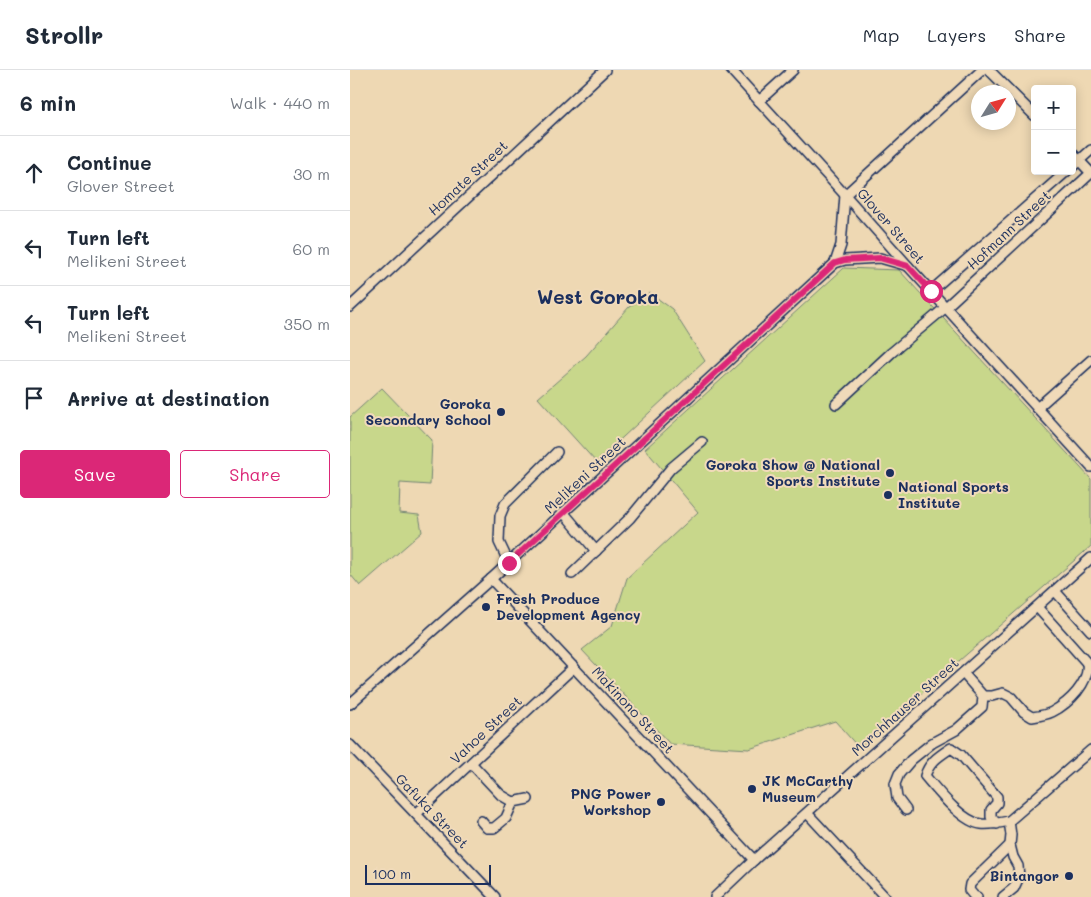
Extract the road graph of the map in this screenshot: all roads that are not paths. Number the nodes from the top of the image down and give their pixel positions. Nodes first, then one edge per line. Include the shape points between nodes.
1 (606, 70) edge
2 (731, 70) edge
3 (792, 70) edge
4 (982, 70) edge
5 (989, 70) edge
6 (759, 101) junction
7 (1031, 112) edge
8 (1091, 150) edge
9 (1076, 164) edge
10 (1091, 173) edge
11 (1062, 175) edge
12 (845, 195) junction
13 (835, 263) junction
14 (908, 266) junction
15 (931, 291) junction
16 (350, 307) edge
17 (946, 307) junction
18 (1091, 360) edge
19 (836, 404) dead end
20 (1037, 408) junction
21 (702, 442) dead end
22 (557, 452) dead end
23 (1091, 467) edge
24 (564, 513) junction
25 (596, 551) junction
26 (1091, 558) edge
27 (509, 563) junction
28 (572, 574) dead end
29 (492, 579) junction
30 (1056, 591) junction
31 (1037, 607) junction
32 (1091, 631) edge
33 (574, 667) junction
34 (1089, 667) edge
35 (963, 674) junction
36 (983, 696) junction
37 (350, 704) edge
38 (350, 745) edge
39 (1091, 750) edge
40 (471, 763) junction
41 (528, 799) dead end
42 (513, 802) junction
43 (906, 810) dead end
44 (807, 813) junction
45 (416, 814) junction
46 (481, 821) dead end
47 (1009, 821) junction
48 (997, 824) junction
49 (1010, 844) junction
50 (754, 860) junction
51 (495, 897) edge
52 (715, 897) edge
53 (885, 897) edge
54 (977, 897) edge
55 (1003, 897) edge

1 - 16 street, Homate Street
2 - 6 street, Glover Street
3 - 6 street
4 - 12 street
5 - 7 street
6 - 12 street, Glover Street
8 - 9 street
9 - 10 street
10 - 17 street, Hofmann Street
11 - 15 street, Hofmann Street
12 - 13 street via 841,245
12 - 14 street, Glover Street
13 - 14 street via 880,258
13 - 24 street, Melikeni Street
14 - 15 street, Glover Street
15 - 17 street, Glover Street
17 - 19 street, Hofmann Street
17 - 20 street, Glover Street
18 - 20 street
20 - 23 street, Glover Street
21 - 25 street via 671,468 630,518
22 - 27 street via 505,504 500,516 499,542
24 - 25 street
24 - 27 street, Melikeni Street
25 - 28 street
26 - 30 street, Morchhauser Street
27 - 29 street, Melikeni Street
29 - 33 street, Makinono Street
29 - 37 street, Melikeni Street
30 - 31 street, Morchhauser Street
30 - 32 street
31 - 34 street
31 - 35 street, Morchhauser Street
33 - 40 street, Vahoe Street
33 - 50 street, Makinono Street
34 - 36 street via 1082,686 1051,713 1032,717 1012,697 1003,693
35 - 36 street
35 - 44 street, Morchhauser Street
36 - 43 street via 982,707 956,730 911,760 900,774 895,784 897,798
38 - 45 street, Gafuka Street
39 - 47 street
40 - 42 street via 501,795
40 - 45 street, Vahoe Street
41 - 42 street
42 - 46 street via 506,818 494,828 487,828
44 - 50 street, Morchhauser Street
44 - 53 street
45 - 51 street, Gafuka Street
47 - 48 street
47 - 49 street
48 - 48 street via 980,824 964,818 925,776 927,768 939,755 951,748 961,755 997,797 997,803 991,810 991,817
49 - 54 street via 970,884 969,890
49 - 55 street via 1019,877 1014,888
50 - 52 street, Morchhauser Street

